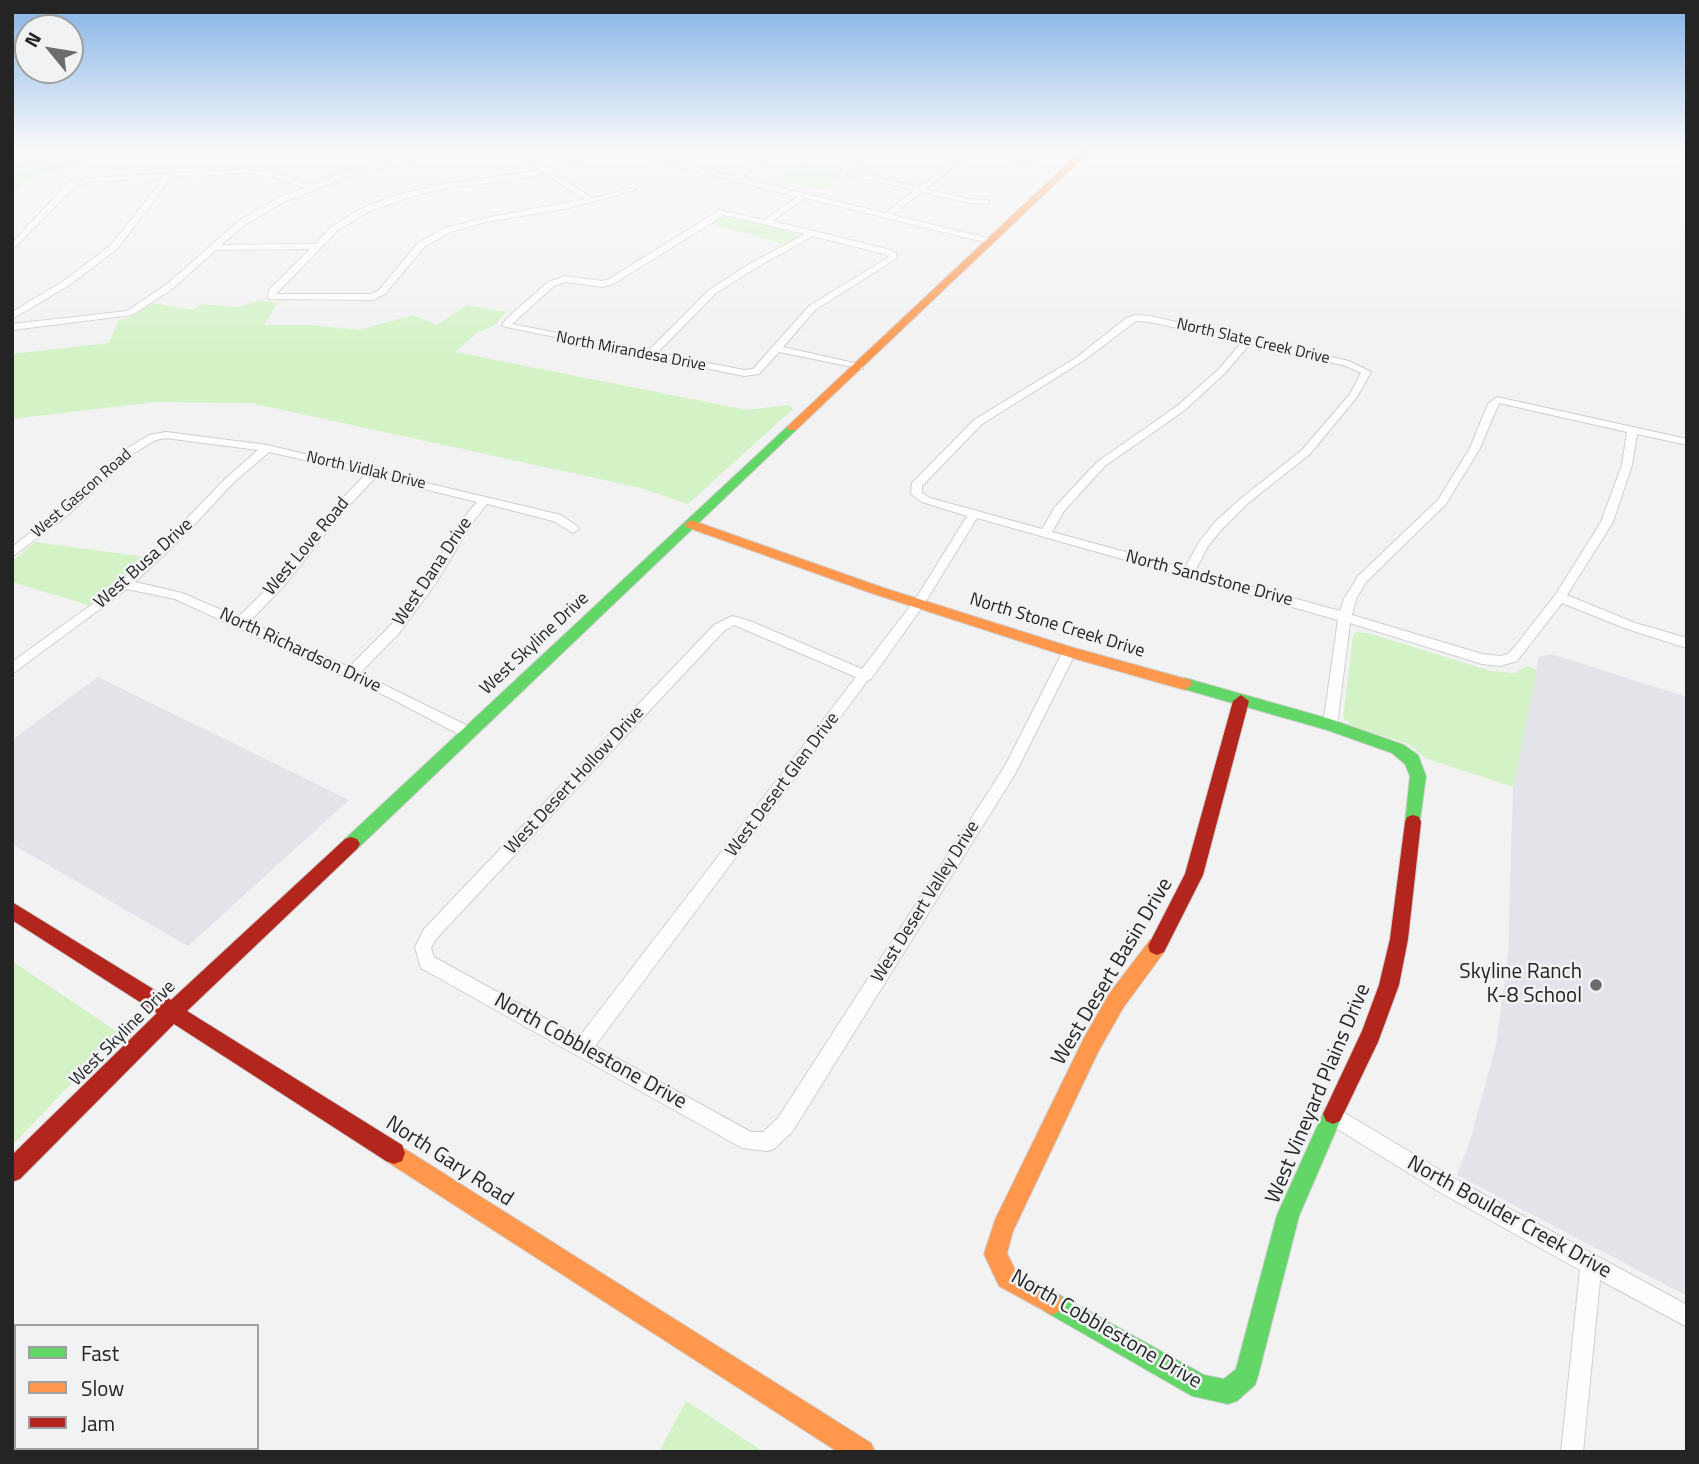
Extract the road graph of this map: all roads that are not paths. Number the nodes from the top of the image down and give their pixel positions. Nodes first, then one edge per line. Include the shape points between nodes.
1 (41, 217) edge
2 (137, 217) edge
3 (252, 217) edge
4 (352, 217) edge
5 (508, 217) edge
6 (714, 217) edge
7 (749, 217) edge
8 (772, 217) edge
9 (891, 217) edge
10 (1014, 217) edge
11 (767, 221) junction
12 (813, 233) junction
13 (988, 241) junction
14 (316, 246) junction
15 (12, 248) edge
16 (213, 248) junction
17 (12, 316) edge
18 (12, 327) edge
19 (1247, 342) junction
20 (775, 348) junction
21 (650, 355) junction
22 (859, 367) junction
23 (1633, 429) junction
24 (153, 437) joint
25 (1687, 442) edge
26 (267, 448) junction
27 (374, 472) junction
28 (918, 496) joint
29 (485, 499) junction
30 (974, 514) junction
31 (691, 524) junction
32 (573, 529) dead end
33 (1045, 534) junction
34 (12, 553) edge
35 (1188, 574) junction
36 (125, 584) junction
37 (1560, 597) junction
38 (919, 603) junction
39 (1345, 617) junction
40 (240, 623) junction
41 (1687, 643) edge
42 (1069, 652) junction
43 (12, 668) edge
44 (351, 674) junction
45 (866, 676) junction
46 (1241, 701) junction
47 (1330, 725) junction
48 (469, 733) junction
49 (1412, 760) joint
50 (12, 910) edge
51 (424, 947) joint
52 (173, 1011) junction
53 (582, 1048) junction
54 (1334, 1115) junction
55 (767, 1142) joint
56 (12, 1171) edge
57 (995, 1254) joint
58 (1591, 1266) junction
59 (1687, 1317) edge
60 (1228, 1392) joint
61 (862, 1452) edge
62 (1572, 1452) edge

1 - 15 street
2 - 17 street via 114,247
3 - 16 street
4 - 14 street
5 - 14 street via 447,230 421,245 373,297 271,296
6 - 21 street, North Mirandesa Drive via 603,284 558,280 507,326
7 - 11 street, North Mirandesa Drive
8 - 11 street
9 - 13 street
10 - 13 street, West Skyline Drive
11 - 12 street
12 - 20 street via 893,258 812,308
12 - 21 street via 712,292
13 - 22 street, West Skyline Drive
14 - 16 street
16 - 18 street via 169,287 129,313
19 - 28 street, North Slate Creek Drive via 1138,318 1128,321 1080,359 978,422 916,485
19 - 33 street via 1222,372 1181,408 1101,464 1059,509
19 - 35 street, North Slate Creek Drive via 1349,364 1366,372 1354,395 1306,453 1218,526
20 - 21 street, North Mirandesa Drive via 764,366 744,373
20 - 22 street
22 - 31 street, West Skyline Drive
23 - 25 street
23 - 37 street via 1627,465 1607,522
23 - 39 street via 1497,400 1475,449 1442,502 1362,579
24 - 26 street, North Vidlak Drive via 188,436
24 - 34 street, West Gascon Road via 130,451
26 - 27 street, North Vidlak Drive
26 - 36 street, West Busa Drive
27 - 29 street, North Vidlak Drive
27 - 40 street, West Love Road via 282,581
28 - 30 street, North Sandstone Drive
29 - 32 street, North Vidlak Drive via 557,518
29 - 44 street, West Dana Drive via 395,629
30 - 33 street, North Sandstone Drive
30 - 38 street, West Desert Glen Drive
31 - 38 street, North Stone Creek Drive
31 - 48 street, West Skyline Drive
33 - 35 street, North Sandstone Drive
35 - 39 street, North Sandstone Drive
36 - 40 street, North Richardson Drive via 178,596
36 - 43 street, West Busa Drive
37 - 39 street, North Sandstone Drive via 1512,658 1500,661
37 - 41 street
38 - 42 street, North Stone Creek Drive
38 - 45 street, West Desert Glen Drive
39 - 47 street
40 - 44 street, North Richardson Drive
42 - 46 street, North Stone Creek Drive
42 - 55 street, West Desert Valley Drive via 1010,770 785,1125
44 - 48 street, North Richardson Drive
45 - 51 street, West Desert Hollow Drive via 732,620 719,628 448,914
45 - 53 street, West Desert Glen Drive
46 - 47 street, North Stone Creek Drive
46 - 57 street, West Desert Basin Drive via 1194,875 1163,937 1116,1001 1091,1045 1003,1228
47 - 49 street, North Stone Creek Drive via 1378,740
48 - 52 street, West Skyline Drive
49 - 54 street, West Vineyard Plains Drive via 1418,776 1399,939 1389,985
50 - 52 street, North Gary Road
51 - 53 street, North Cobblestone Drive via 427,962
52 - 56 street, West Skyline Drive
52 - 61 street, North Gary Road
53 - 55 street, North Cobblestone Drive via 750,1140
54 - 58 street, North Boulder Creek Drive via 1450,1188
54 - 60 street, West Vineyard Plains Drive via 1288,1214 1246,1376
57 - 60 street, North Cobblestone Drive via 1007,1278 1200,1387
58 - 59 street, North Boulder Creek Drive
58 - 62 street

